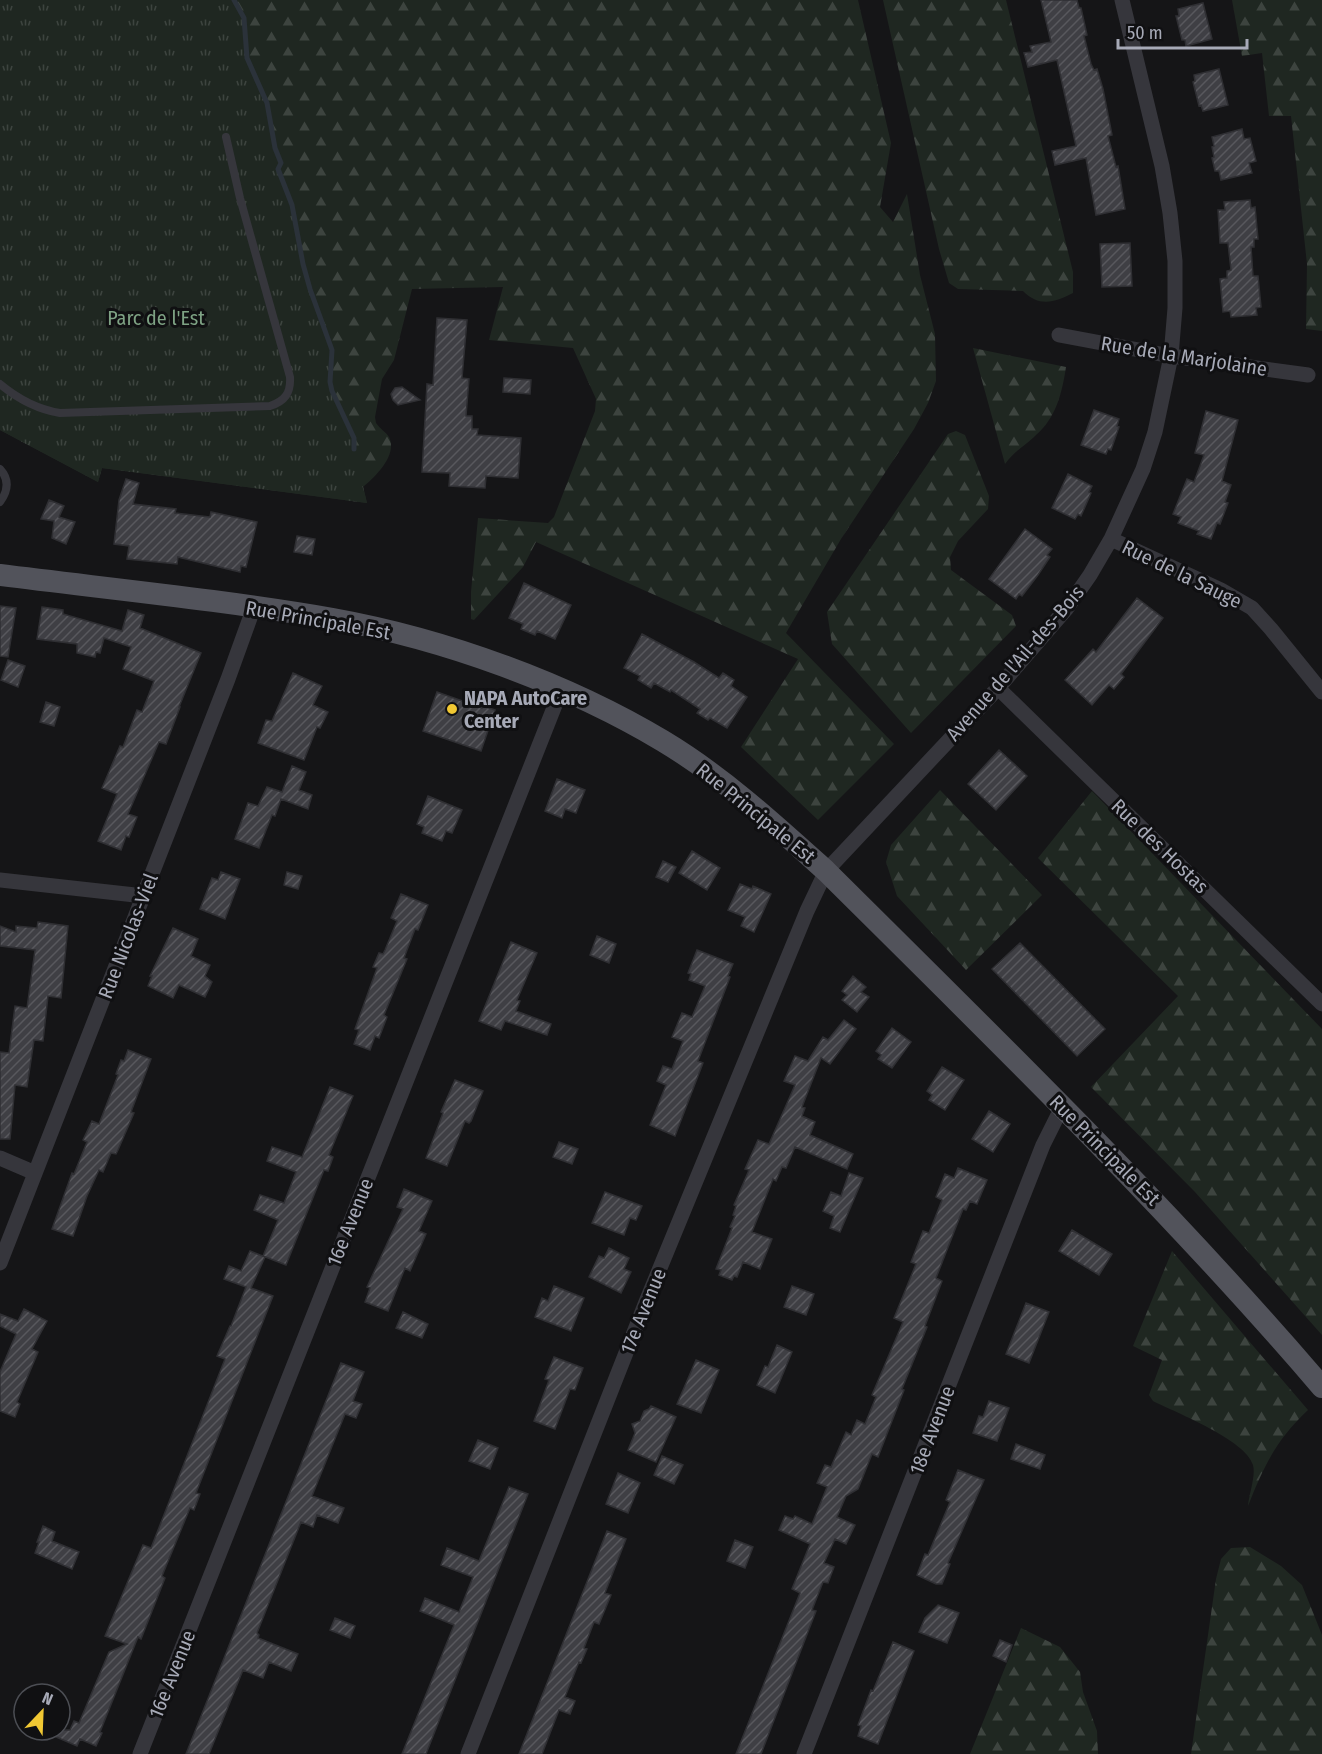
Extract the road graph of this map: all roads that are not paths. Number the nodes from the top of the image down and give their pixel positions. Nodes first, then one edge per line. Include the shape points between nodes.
1 (1122, 0) edge
2 (226, 137) dead end
3 (1059, 335) dead end
4 (1171, 356) junction
5 (1308, 375) dead end
6 (0, 384) edge
7 (0, 470) edge
8 (0, 502) edge
9 (1111, 539) junction
10 (0, 575) edge
11 (254, 607) junction
12 (998, 688) junction
13 (561, 690) junction
14 (1322, 692) edge
15 (826, 871) junction
16 (0, 879) edge
17 (144, 896) junction
18 (1322, 1004) edge
19 (1064, 1108) junction
20 (0, 1158) edge
21 (35, 1173) junction
22 (0, 1263) edge
23 (1322, 1387) edge
24 (140, 1754) edge
25 (468, 1754) edge
26 (804, 1754) edge

1 - 4 street, Avenue de l'Ail-des-Bois via 1170,213 1175,261
2 - 6 lane via 290,377 287,396 270,406 60,413 22,401
3 - 4 street, Rue de la Marjolaine
4 - 5 street, Rue de la Marjolaine
4 - 9 street, Avenue de l'Ail-des-Bois via 1158,422 1143,469
7 - 8 lane via 7,483
9 - 12 street, Avenue de l'Ail-des-Bois via 1067,608
9 - 14 street, Rue de la Sauge via 1252,608
10 - 11 main road, Rue Principale Est
11 - 13 main road, Rue Principale Est via 334,620 453,649
11 - 17 street, Rue Nicolas-Viel
12 - 15 street, Avenue de l'Ail-des-Bois
12 - 18 street, Rue des Hostas
13 - 15 main road, Rue Principale Est via 633,724 694,761
13 - 24 street, 16e Avenue
15 - 19 main road, Rue Principale Est
15 - 25 street, 17e Avenue via 655,1281
16 - 17 street
17 - 21 street, Rue Nicolas-Viel
19 - 23 main road, Rue Principale Est via 1202,1251
19 - 26 street, 18e Avenue via 1040,1153
20 - 21 street
21 - 22 street, Rue Nicolas-Viel

